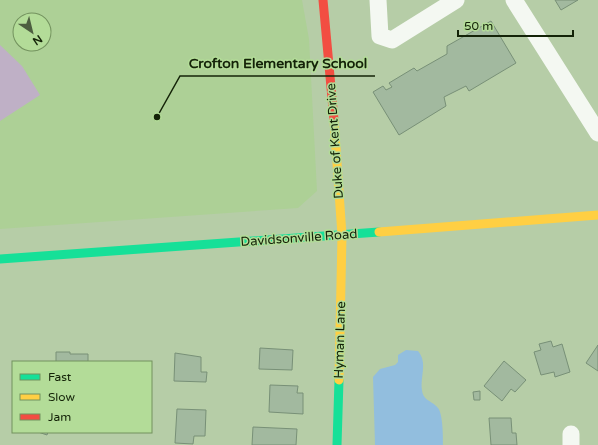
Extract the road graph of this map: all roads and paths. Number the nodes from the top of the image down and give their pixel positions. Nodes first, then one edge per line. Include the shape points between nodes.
1 (322, 0) edge
2 (378, 0) edge
3 (456, 0) edge
4 (514, 0) edge
5 (598, 133) edge
6 (598, 216) edge
7 (342, 235) junction
8 (0, 259) edge
9 (337, 445) edge

1 - 7 main road, Duke of Kent Drive via 329,58
2 - 3 street via 380,36 392,40
4 - 5 street
6 - 7 main road, Davidsonville Road
7 - 8 main road, Davidsonville Road
7 - 9 main road, Hyman Lane

